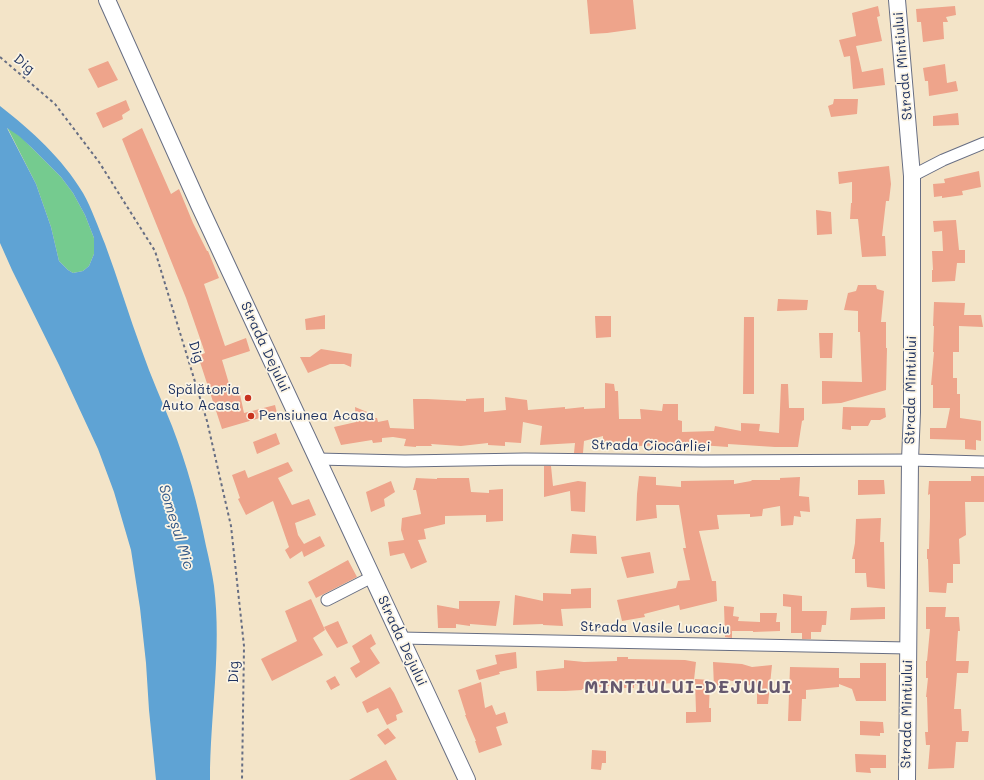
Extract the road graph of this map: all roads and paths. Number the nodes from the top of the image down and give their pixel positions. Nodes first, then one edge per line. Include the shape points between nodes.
1 (107, 0) edge
2 (897, 0) edge
3 (0, 57) edge
4 (984, 143) edge
5 (912, 176) junction
6 (317, 459) junction
7 (910, 460) junction
8 (984, 462) edge
9 (372, 577) junction
10 (327, 600) dead end
11 (400, 638) junction
12 (908, 648) junction
13 (242, 780) edge
14 (467, 780) edge
15 (906, 780) edge

1 - 6 main road, Strada Dejului
2 - 5 main road, Strada Mintiului
3 - 13 path, Dig via 55,104 99,162 155,252 207,421 231,526 244,646
4 - 5 street
5 - 7 main road, Strada Mintiului
6 - 7 street, Strada Ciocârliei via 703,462
6 - 9 main road, Strada Dejului
7 - 8 street, Strada Ciocârliei
7 - 12 main road, Strada Mintiului
9 - 10 street
9 - 11 main road, Strada Dejului
11 - 12 street, Strada Vasile Lucaciu
11 - 14 main road, Strada Dejului
12 - 15 main road, Strada Mintiului

